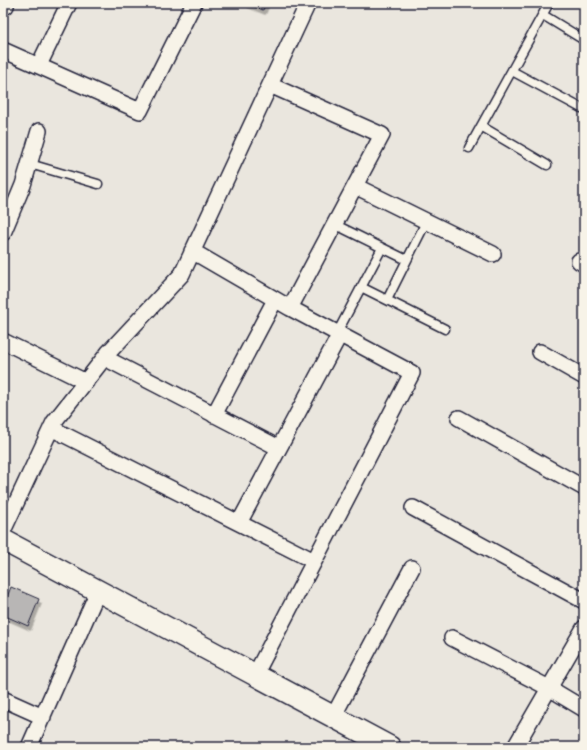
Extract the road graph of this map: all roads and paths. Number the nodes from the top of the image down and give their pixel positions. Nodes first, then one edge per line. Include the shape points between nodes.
1 (70, 3) edge
2 (194, 3) edge
3 (308, 3) edge
4 (549, 3) edge
5 (542, 15) junction
6 (584, 40) edge
7 (3, 50) edge
8 (39, 66) junction
9 (512, 71) junction
10 (270, 85) junction
11 (581, 108) dead end
12 (481, 126) junction
13 (39, 131) dead end
14 (469, 148) dead end
15 (30, 164) junction
16 (547, 165) dead end
17 (98, 184) dead end
18 (354, 186) junction
19 (426, 222) junction
20 (334, 224) junction
21 (3, 233) edge
22 (382, 248) junction
23 (192, 251) junction
24 (493, 254) dead end
25 (407, 260) junction
26 (361, 286) junction
27 (275, 300) junction
28 (387, 300) junction
29 (290, 308) junction
30 (445, 329) dead end
31 (338, 334) junction
32 (3, 340) edge
33 (540, 352) dead end
34 (104, 358) junction
35 (584, 378) edge
36 (86, 382) junction
37 (214, 415) junction
38 (459, 418) dead end
39 (51, 428) junction
40 (279, 448) junction
41 (584, 488) edge
42 (413, 508) dead end
43 (239, 523) junction
44 (3, 531) edge
45 (3, 540) edge
46 (314, 561) junction
47 (412, 568) dead end
48 (98, 591) junction
49 (584, 601) edge
50 (584, 628) edge
51 (452, 638) dead end
52 (255, 675) junction
53 (549, 688) junction
54 (3, 699) edge
55 (584, 709) edge
56 (43, 717) junction
57 (333, 717) junction
58 (30, 747) edge
59 (390, 747) edge
60 (515, 747) edge

1 - 8 street
2 - 8 street via 140,112
3 - 10 street
4 - 5 lane
5 - 6 lane
5 - 9 lane
7 - 8 street
9 - 11 lane
9 - 12 lane
10 - 18 street via 382,135
10 - 23 street
12 - 14 lane
12 - 16 lane
13 - 15 street
15 - 17 lane
15 - 21 street
18 - 19 street
18 - 20 street
19 - 24 street
19 - 25 lane
20 - 22 lane
20 - 29 street
22 - 25 lane
22 - 26 lane
23 - 27 street
23 - 34 street via 182,274
25 - 28 lane
26 - 28 lane
26 - 31 lane
27 - 29 street
27 - 37 street
28 - 30 lane
29 - 31 street
31 - 40 street
31 - 46 street via 412,373
32 - 36 street
33 - 35 street
34 - 36 street
34 - 37 street
36 - 39 street
37 - 40 street
38 - 41 street
39 - 43 street
39 - 44 street
40 - 43 street
42 - 49 street
43 - 46 street
45 - 48 street
46 - 52 street
47 - 57 street
48 - 52 street
48 - 56 street
50 - 53 street
51 - 53 street
52 - 57 street
53 - 55 street
53 - 60 street
54 - 56 street
56 - 58 street
57 - 59 street

